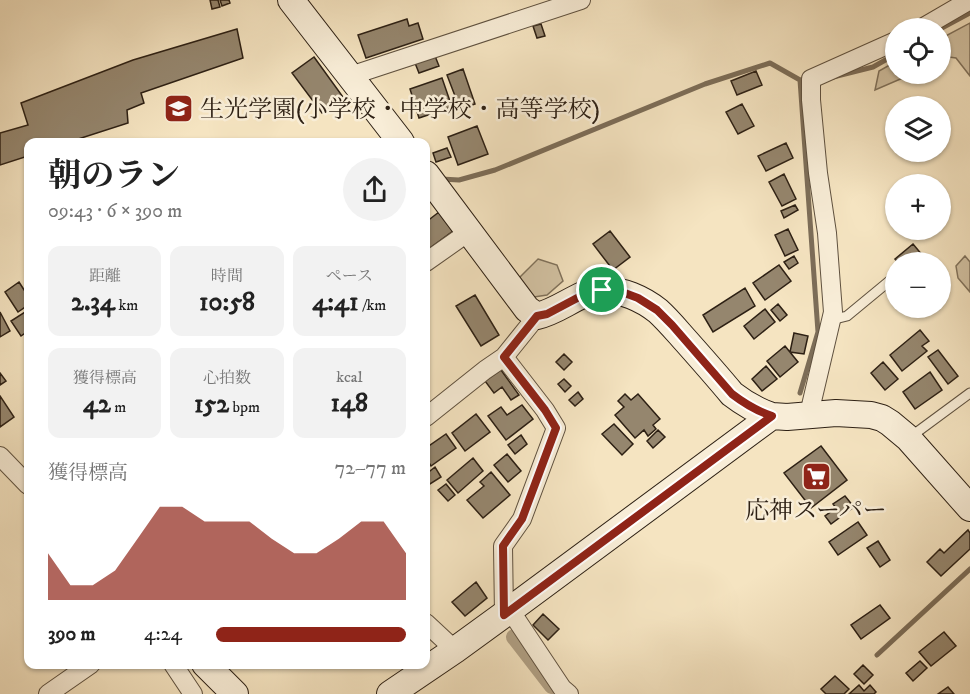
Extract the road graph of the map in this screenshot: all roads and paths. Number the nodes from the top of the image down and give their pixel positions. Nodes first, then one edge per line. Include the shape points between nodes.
1 (291, 0) edge
2 (581, 0) edge
3 (970, 0) edge
4 (939, 18) edge
5 (885, 46) edge
6 (350, 76) junction
7 (398, 138) edge
8 (430, 179) edge
9 (470, 231) junction
10 (430, 259) edge
11 (885, 285) edge
12 (537, 316) junction
13 (831, 320) junction
14 (504, 357) junction
15 (970, 393) edge
16 (430, 414) edge
17 (809, 414) junction
18 (772, 416) junction
19 (908, 438) junction
20 (0, 456) edge
21 (24, 481) edge
22 (970, 507) edge
23 (507, 613) junction
24 (430, 627) edge
25 (455, 650) junction
26 (430, 667) edge
27 (84, 669) edge
28 (176, 669) edge
29 (210, 669) edge
30 (427, 669) edge
31 (48, 694) edge
32 (193, 694) edge
33 (235, 694) edge
34 (390, 694) edge
35 (569, 694) edge

1 - 6 street
2 - 6 street
3 - 4 street
5 - 13 street via 811,79 827,233
6 - 7 street
8 - 9 street
9 - 10 street
9 - 12 street via 527,309
11 - 13 lane via 847,316
12 - 14 street
12 - 18 street via 602,290 638,298 672,325 732,394 758,412
13 - 17 street
14 - 16 street
14 - 23 street via 556,428 522,519 503,546
15 - 19 lane
17 - 18 street
17 - 19 street via 882,418
18 - 23 street
19 - 22 street
20 - 21 street
23 - 25 street
23 - 35 street
24 - 25 street
25 - 26 street
27 - 31 street
28 - 32 street
29 - 33 street
30 - 34 street

